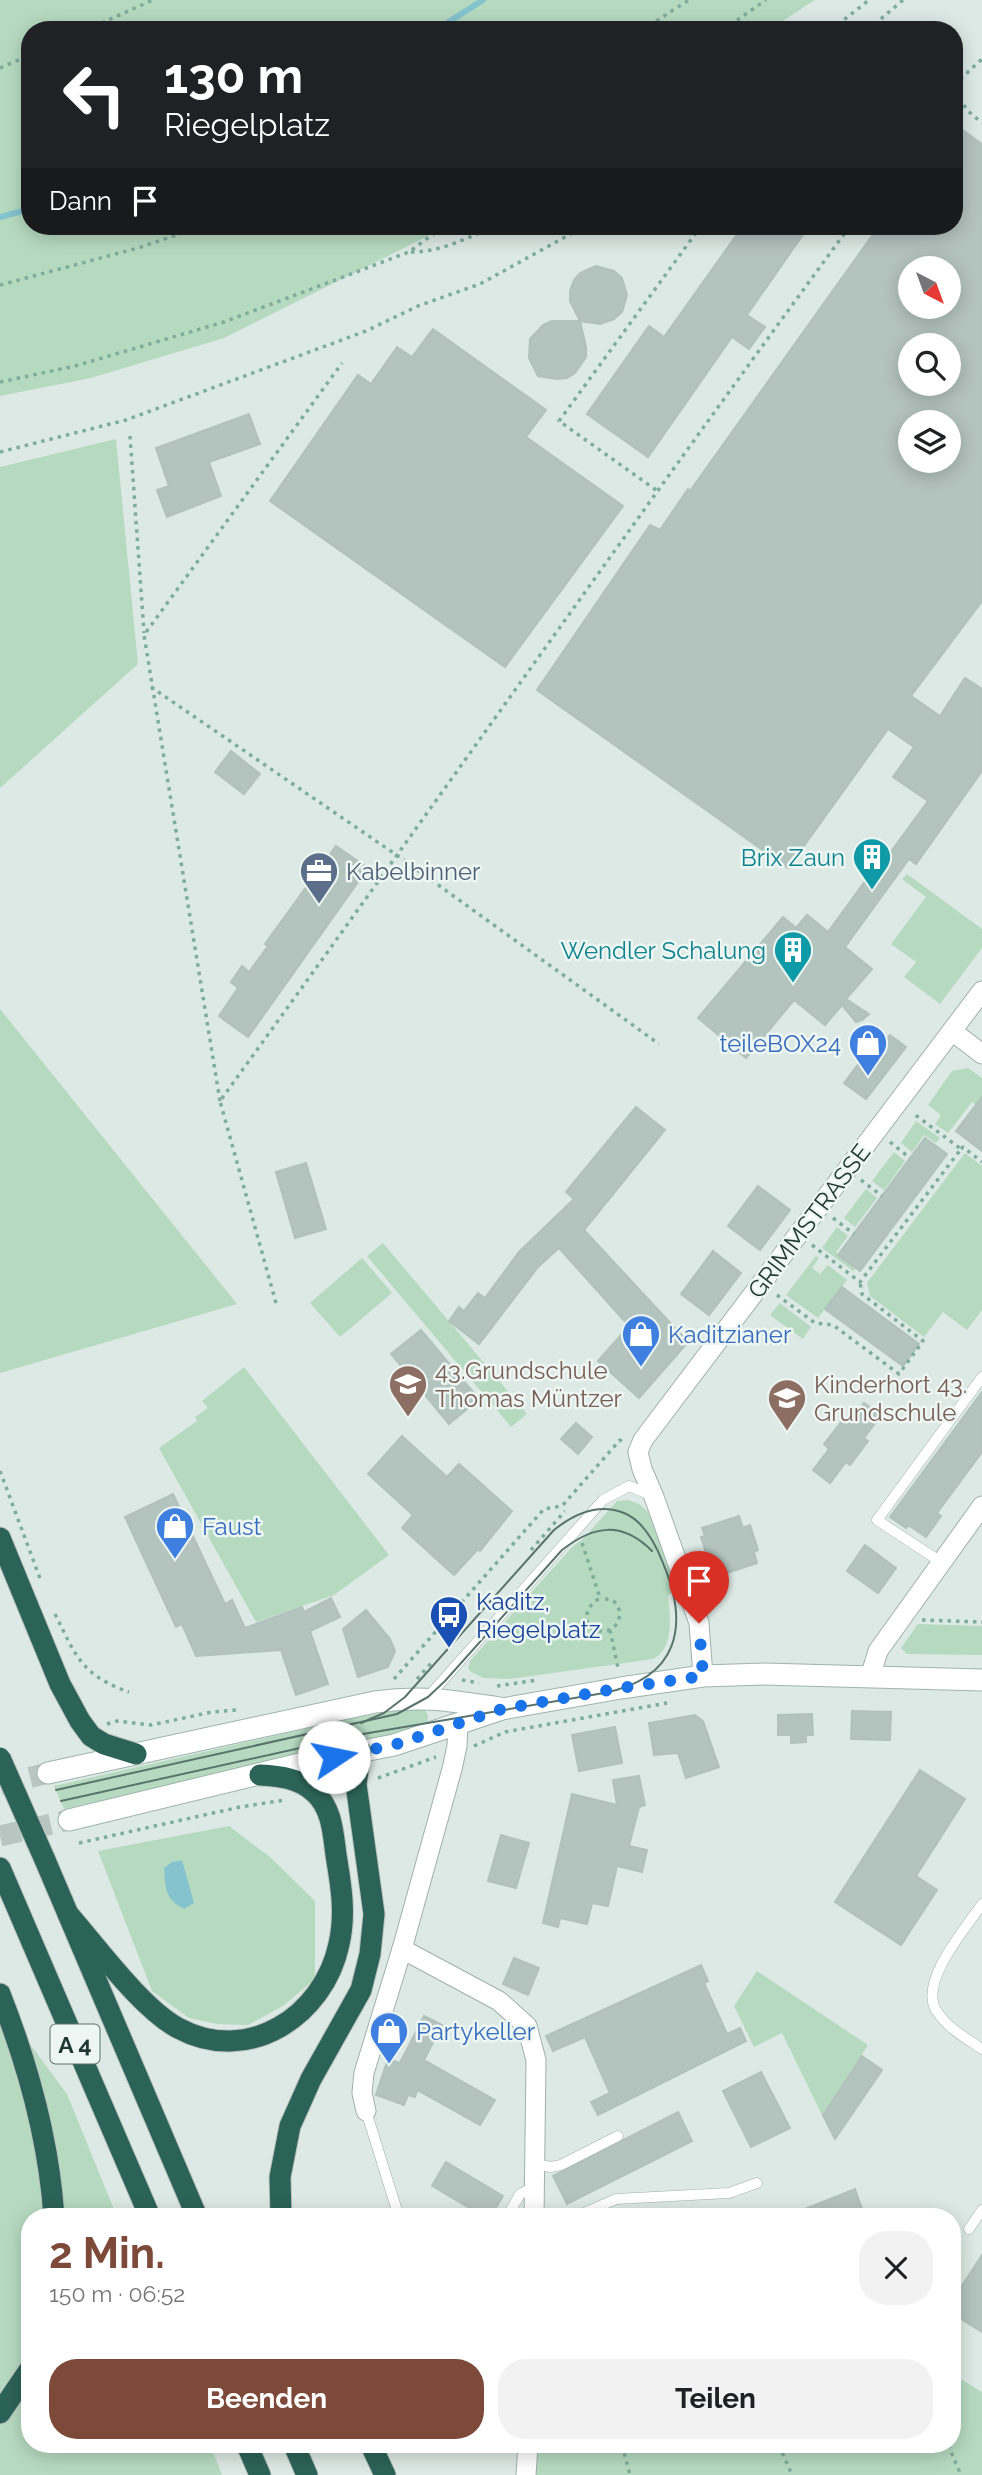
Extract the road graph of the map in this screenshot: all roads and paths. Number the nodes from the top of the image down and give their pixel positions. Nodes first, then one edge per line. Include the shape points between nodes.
1 (153, 0) edge
2 (689, 0) edge
3 (765, 0) edge
4 (869, 0) edge
5 (902, 0) edge
6 (106, 21) edge
7 (656, 21) edge
8 (736, 21) edge
9 (842, 21) edge
10 (878, 21) edge
11 (21, 59) edge
12 (982, 59) edge
13 (0, 68) edge
14 (963, 79) edge
15 (963, 103) edge
16 (982, 123) edge
17 (176, 235) edge
18 (432, 235) edge
19 (474, 235) edge
20 (569, 235) edge
21 (694, 235) edge
22 (843, 235) edge
23 (409, 252) junction
24 (0, 285) edge
25 (342, 363) dead end
26 (0, 382) edge
27 (130, 436) dead end
28 (0, 452) edge
29 (656, 491) junction
30 (144, 635) junction
31 (151, 687) junction
32 (398, 856) junction
33 (982, 991) edge
34 (952, 1031) junction
35 (659, 1044) dead end
36 (982, 1054) edge
37 (220, 1101) junction
38 (898, 1102) junction
39 (876, 1132) junction
40 (961, 1149) junction
41 (911, 1158) dead end
42 (982, 1162) edge
43 (848, 1170) junction
44 (882, 1196) dead end
45 (819, 1207) junction
46 (854, 1234) dead end
47 (798, 1235) junction
48 (860, 1282) junction
49 (761, 1284) junction
50 (276, 1303) dead end
51 (982, 1377) edge
52 (638, 1452) junction
53 (0, 1471) edge
54 (654, 1497) junction
55 (562, 1506) junction
56 (982, 1506) edge
57 (565, 1511) junction
58 (576, 1531) junction
59 (0, 1538) edge
60 (531, 1550) dead end
61 (941, 1562) junction
62 (42, 1582) dead end
63 (600, 1598) junction
64 (51, 1607) dead end
65 (899, 1619) junction
66 (982, 1622) edge
67 (610, 1630) junction
68 (703, 1676) junction
69 (870, 1676) junction
70 (982, 1680) edge
71 (621, 1688) junction
72 (129, 1692) dead end
73 (428, 1697) junction
74 (375, 1702) junction
75 (456, 1702) junction
76 (678, 1702) dead end
77 (502, 1709) junction
78 (458, 1725) junction
79 (477, 1745) dead end
80 (361, 1752) junction
81 (136, 1754) junction
82 (0, 1758) edge
83 (435, 1758) dead end
84 (48, 1773) tunnel mouth
85 (260, 1775) junction
86 (372, 1781) dead end
87 (289, 1799) dead end
88 (69, 1820) tunnel mouth
89 (79, 1843) dead end
90 (0, 1869) edge
91 (982, 1904) edge
92 (68, 1914) junction
93 (402, 1949) junction
94 (0, 1994) edge
95 (982, 2049) edge
96 (366, 2111) joint
97 (618, 2136) dead end
98 (534, 2164) junction
99 (757, 2183) dead end
100 (534, 2187) junction
101 (53, 2208) edge
102 (146, 2208) edge
103 (193, 2208) edge
104 (281, 2208) edge
105 (396, 2208) edge
106 (512, 2208) edge
107 (534, 2208) edge
108 (596, 2208) edge
109 (982, 2210) edge
110 (969, 2229) dead end
111 (21, 2382) edge
112 (0, 2413) edge
113 (250, 2453) edge
114 (297, 2453) edge
115 (376, 2453) edge
116 (527, 2453) edge
117 (624, 2453) edge
118 (782, 2453) edge
119 (951, 2453) edge
120 (260, 2475) edge
121 (307, 2475) edge
122 (386, 2475) edge
123 (526, 2475) edge
124 (630, 2475) edge
125 (792, 2475) edge
126 (961, 2475) edge

1 - 6 path
2 - 7 path
3 - 8 path
4 - 9 path
5 - 10 path
11 - 13 path
12 - 14 path
15 - 16 path
17 - 24 path
18 - 23 path
19 - 23 path via 444,248
20 - 28 path via 480,284 366,331 126,420
21 - 29 path via 559,421
22 - 29 path
23 - 26 path via 224,322 75,366
25 - 30 path
27 - 30 path
29 - 32 path
30 - 31 path
31 - 32 path
31 - 37 path
32 - 35 path
32 - 37 path
33 - 34 street, GRIMMSTRASSE
34 - 36 street
34 - 38 street, GRIMMSTRASSE
37 - 50 path
38 - 39 street, GRIMMSTRASSE
38 - 40 path
39 - 41 path
39 - 43 street, GRIMMSTRASSE
40 - 42 path
40 - 48 path
43 - 44 path
43 - 45 street, GRIMMSTRASSE
45 - 46 path
45 - 47 street, GRIMMSTRASSE
47 - 48 path
47 - 49 street, GRIMMSTRASSE
48 - 49 path via 862,1294 923,1341 899,1374 832,1325 814,1323
49 - 52 street, GRIMMSTRASSE
51 - 61 lane via 877,1520
52 - 54 street
52 - 55 path via 620,1440
53 - 62 path
54 - 58 lane via 628,1486 603,1500
54 - 68 street via 699,1623
55 - 57 path
55 - 74 path via 544,1509
56 - 61 street
57 - 58 path
57 - 60 path
58 - 63 path
58 - 73 lane
59 - 81 highway via 60,1684 80,1721 104,1744
61 - 65 street
63 - 67 path via 612,1600 618,1607 620,1616
63 - 67 path via 586,1611 587,1620 593,1629
64 - 72 path via 78,1661 106,1684
65 - 66 path
65 - 69 street via 878,1651
67 - 71 path
68 - 69 street
68 - 71 street
69 - 70 street
71 - 77 street
73 - 74 street
73 - 75 street
74 - 81 street
75 - 77 street
75 - 78 lane
76 - 79 path via 505,1732
77 - 78 street
78 - 80 street
78 - 93 street via 452,1769
80 - 85 street
80 - 104 highway via 356,1784 374,1914 370,1954 361,1990 290,2126 280,2177
81 - 84 street
82 - 92 highway, A 4, bridge
83 - 86 path
85 - 88 street
85 - 92 highway via 296,1780 321,1800 331,1821 337,1861 343,1906 340,1942 329,1977 295,2018 268,2033 237,2040 206,2038 180,2029 142,1998
87 - 89 path
90 - 102 highway, A 4
91 - 95 lane via 936,1973 932,1990 935,2008 951,2028
92 - 103 highway, A 4
93 - 96 street via 364,2073
93 - 98 street via 499,2001 527,2026 536,2060
94 - 101 highway via 34,2101
96 - 105 lane
97 - 98 lane via 561,2165
98 - 100 street
99 - 108 lane via 729,2193 616,2199
100 - 106 lane via 520,2194
100 - 107 street
109 - 110 lane
111 - 112 highway
113 - 120 highway
114 - 121 highway
115 - 122 highway
116 - 123 street
117 - 124 path
118 - 125 path
119 - 126 path

